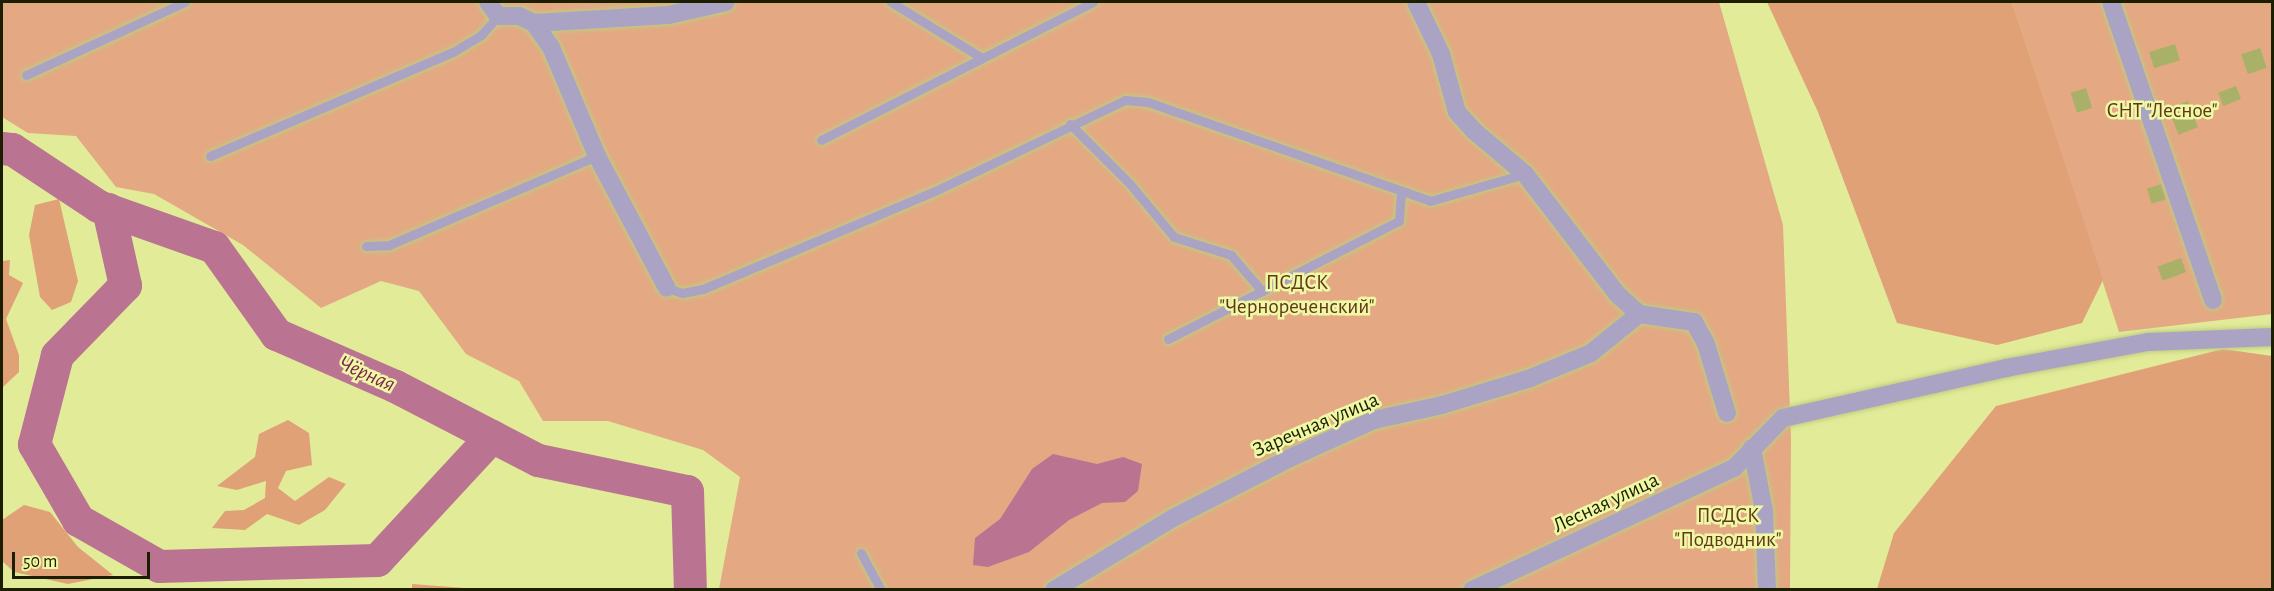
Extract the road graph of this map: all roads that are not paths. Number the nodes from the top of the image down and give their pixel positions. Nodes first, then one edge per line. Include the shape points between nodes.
1 (184, 2) edge
2 (726, 2) edge
3 (891, 2) edge
4 (1093, 2) edge
5 (1416, 2) edge
6 (2111, 2) edge
7 (493, 9) edge
8 (534, 23) junction
9 (982, 58) junction
10 (26, 75) dead end
11 (1070, 124) junction
12 (821, 140) dead end
13 (210, 156) dead end
14 (597, 156) junction
15 (1526, 174) junction
16 (1401, 191) junction
17 (366, 246) dead end
18 (667, 288) joint
19 (1262, 291) junction
20 (2214, 300) dead end
21 (1639, 314) junction
22 (2272, 337) edge
23 (1168, 339) dead end
24 (1727, 413) dead end
25 (1752, 448) junction
26 (861, 553) dead end
27 (881, 590) edge
28 (1054, 590) edge
29 (1472, 590) edge
30 (1767, 590) edge

1 - 10 lane
2 - 8 street via 669,15
3 - 9 lane
4 - 9 lane
5 - 15 street via 1441,54 1457,112
6 - 20 street
7 - 8 street
7 - 13 lane via 481,35 453,52
8 - 14 street via 566,77
9 - 12 lane
11 - 16 lane via 1125,100 1148,102
11 - 18 lane via 933,192 713,285 682,293
11 - 19 lane via 1130,184 1174,237 1231,255
14 - 17 lane via 389,245
14 - 18 street
15 - 16 lane via 1430,201
15 - 21 street via 1617,294
16 - 19 lane via 1399,221
19 - 23 lane
21 - 24 street via 1694,322 1706,344
21 - 28 street, Заречная улица via 1591,353 1528,379 1443,405 1374,420 1290,458 1173,518
22 - 25 street, Лесная улица via 2148,342 2006,368 1783,418
25 - 29 street, Лесная улица via 1734,468
25 - 30 street via 1764,511
26 - 27 lane

